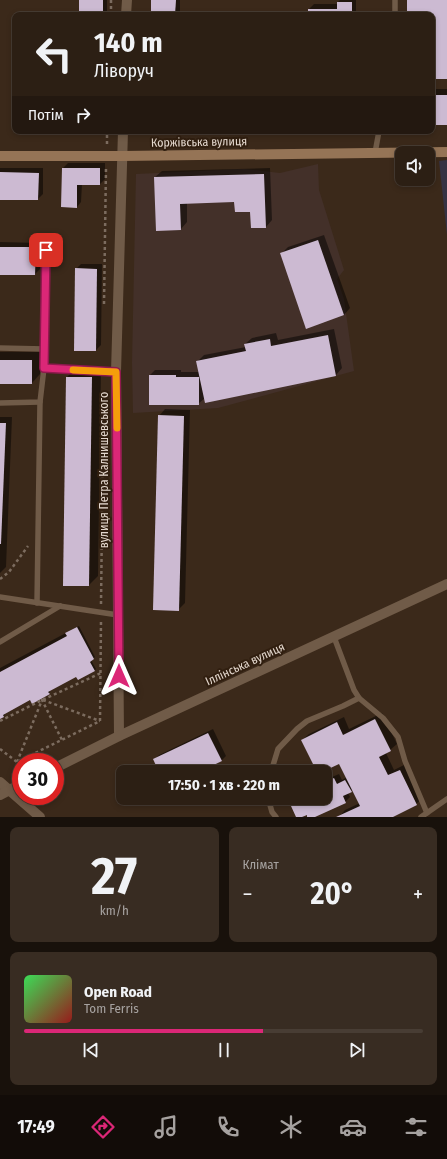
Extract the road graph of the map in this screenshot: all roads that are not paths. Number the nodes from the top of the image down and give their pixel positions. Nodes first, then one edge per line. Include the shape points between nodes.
1 (127, 0) edge
2 (395, 0) edge
3 (126, 12) edge
4 (394, 12) edge
5 (123, 134) edge
6 (378, 134) edge
7 (447, 152) edge
8 (375, 153) junction
9 (0, 156) edge
10 (122, 156) junction
11 (46, 250) dead end
12 (0, 348) edge
13 (44, 348) junction
14 (44, 368) junction
15 (116, 372) junction
16 (40, 402) junction
17 (0, 403) edge
18 (447, 584) edge
19 (0, 597) edge
20 (37, 603) junction
21 (60, 606) junction
22 (118, 615) junction
23 (334, 637) junction
24 (0, 642) edge
25 (359, 698) junction
26 (119, 736) junction
27 (64, 764) edge
28 (273, 765) edge
29 (0, 782) edge
30 (4, 793) edge
31 (447, 799) edge
32 (270, 805) edge
33 (427, 813) junction
34 (40, 817) edge
35 (276, 817) edge
36 (421, 817) edge

1 - 3 street
2 - 4 lane
5 - 10 street, вулиця Петра Калнишевського
6 - 8 lane
7 - 8 street, Коржівська вулиця
8 - 10 street, Коржівська вулиця
9 - 10 street, Коржівська вулиця
10 - 15 street, вулиця Петра Калнишевського
11 - 13 lane
12 - 13 lane
13 - 14 lane
14 - 15 lane
14 - 16 lane
15 - 22 street, вулиця Петра Калнишевського
16 - 17 lane
16 - 20 lane
18 - 23 street, Іллінська вулиця
19 - 20 lane
20 - 21 lane
21 - 22 lane
21 - 24 lane
22 - 26 street, вулиця Петра Калнишевського
23 - 25 lane
23 - 26 street, Іллінська вулиця
25 - 28 lane via 307,721 278,749
25 - 33 lane via 383,718 398,737 405,761
26 - 27 street, Іллінська вулиця
29 - 30 street
30 - 34 street
31 - 33 lane
32 - 35 lane
33 - 36 lane

